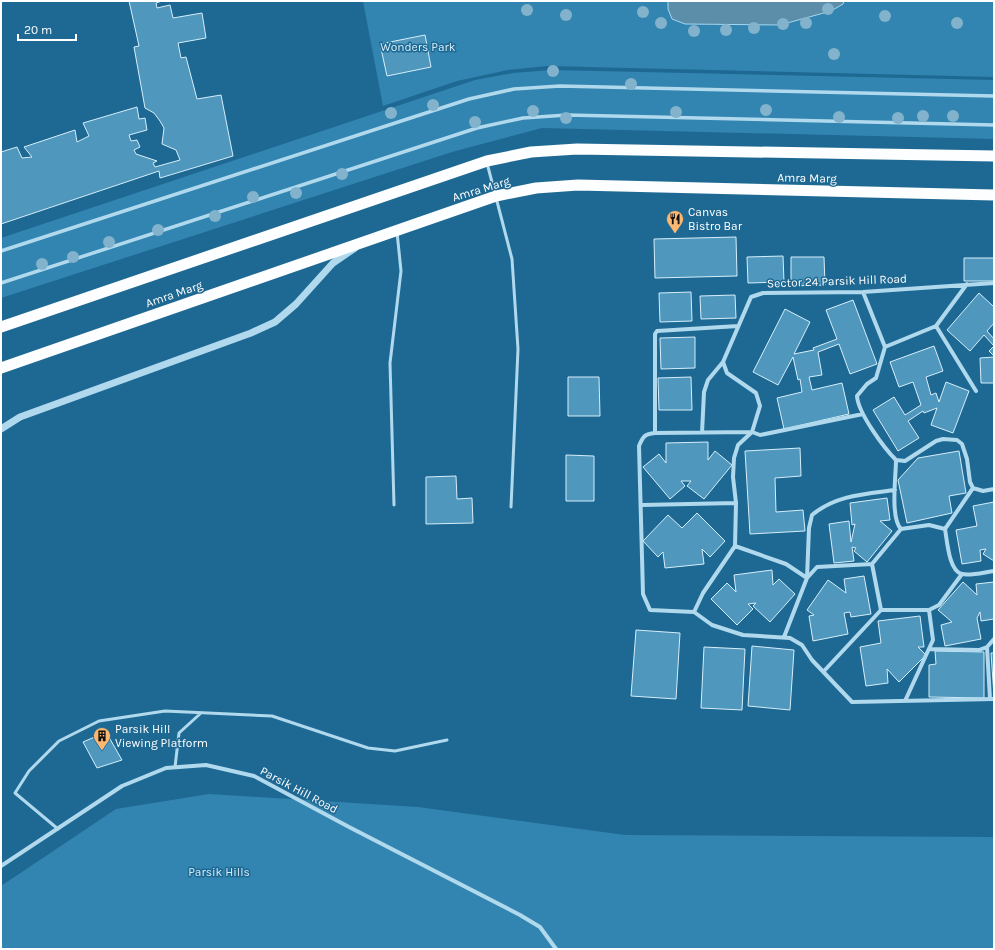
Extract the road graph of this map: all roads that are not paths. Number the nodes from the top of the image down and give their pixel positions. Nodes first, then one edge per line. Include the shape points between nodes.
1 (994, 96) edge
2 (994, 125) edge
3 (994, 156) edge
4 (487, 161) junction
5 (994, 195) edge
6 (496, 196) junction
7 (397, 231) junction
8 (365, 241) junction
9 (1, 251) edge
10 (1, 282) edge
11 (994, 283) edge
12 (967, 284) junction
13 (863, 292) junction
14 (738, 326) junction
15 (936, 326) junction
16 (1, 327) edge
17 (885, 347) junction
18 (723, 362) junction
19 (1, 368) edge
20 (976, 391) dead end
21 (863, 414) junction
22 (1, 429) edge
23 (752, 432) junction
24 (655, 433) junction
25 (702, 433) junction
26 (896, 460) junction
27 (973, 488) junction
28 (994, 489) edge
29 (894, 490) junction
30 (736, 503) junction
31 (394, 505) dead end
32 (642, 505) junction
33 (511, 507) dead end
34 (901, 529) junction
35 (945, 529) junction
36 (735, 546) junction
37 (872, 564) junction
38 (994, 571) edge
39 (962, 574) junction
40 (807, 578) junction
41 (880, 610) junction
42 (929, 610) junction
43 (694, 612) junction
44 (784, 637) junction
45 (994, 639) edge
46 (987, 647) junction
47 (929, 649) junction
48 (824, 671) junction
49 (992, 699) edge
50 (905, 701) junction
51 (201, 713) junction
52 (447, 740) dead end
53 (175, 767) junction
54 (58, 829) junction
55 (1, 866) edge
56 (556, 949) edge

1 - 9 street via 560,86 514,89 469,99
2 - 10 street via 567,115 523,118 470,130
3 - 4 highway, Amra Marg via 577,149 531,152
4 - 6 lane
4 - 16 highway, Amra Marg
5 - 6 highway, Amra Marg via 578,185 536,188
6 - 7 highway, Amra Marg
6 - 33 lane via 512,259 518,349
7 - 8 highway, Amra Marg
7 - 31 lane via 400,271 390,363
8 - 19 highway, Amra Marg
8 - 22 street via 333,263 296,304 274,322 251,333 20,417
11 - 12 street, Sector 24 Parsik Hill Road
12 - 13 street, Sector 24 Parsik Hill Road
12 - 15 street
13 - 14 street, Sector 24 Parsik Hill Road via 764,293 751,297
13 - 17 street
14 - 18 street, Sector 24 Parsik Hill Road
14 - 24 street via 657,331
15 - 17 street
15 - 20 street
17 - 21 street via 876,378 857,396
18 - 23 street via 727,373 756,393 760,406
18 - 25 street, Sector 24 Parsik Hill Road via 708,380 704,392
21 - 23 street via 760,435
21 - 26 street
23 - 25 street
23 - 30 street via 738,445 734,458
24 - 25 street
24 - 32 street via 643,437 639,446
26 - 27 street via 905,461 936,441 957,440 962,444
26 - 29 street
27 - 28 street via 983,491
27 - 35 street
29 - 34 street via 898,526
29 - 40 street via 836,500 812,515
30 - 32 street
30 - 36 street
32 - 43 street via 643,594 646,604 650,610
34 - 35 street via 929,525
34 - 37 street
35 - 39 street via 952,565
36 - 40 street via 786,564
36 - 43 street via 703,593
37 - 40 street via 817,567
37 - 41 street
38 - 39 street
39 - 42 street via 939,606
40 - 44 street
41 - 42 street
41 - 48 street
42 - 47 street via 933,640
43 - 44 street via 712,625 743,635
44 - 48 street via 802,645 812,660
45 - 46 street
46 - 47 street via 979,650
46 - 49 street
47 - 50 street
48 - 50 street via 840,692 852,702
49 - 50 street
51 - 52 lane via 272,716 368,748 395,751
51 - 53 lane via 179,733
51 - 54 lane via 165,711 98,721 59,741 29,771 15,793
53 - 54 street, Parsik Hill Road via 166,768 122,786
53 - 56 street, Parsik Hill Road via 206,765 254,776 520,915 540,927
54 - 55 street, Parsik Hill Road

